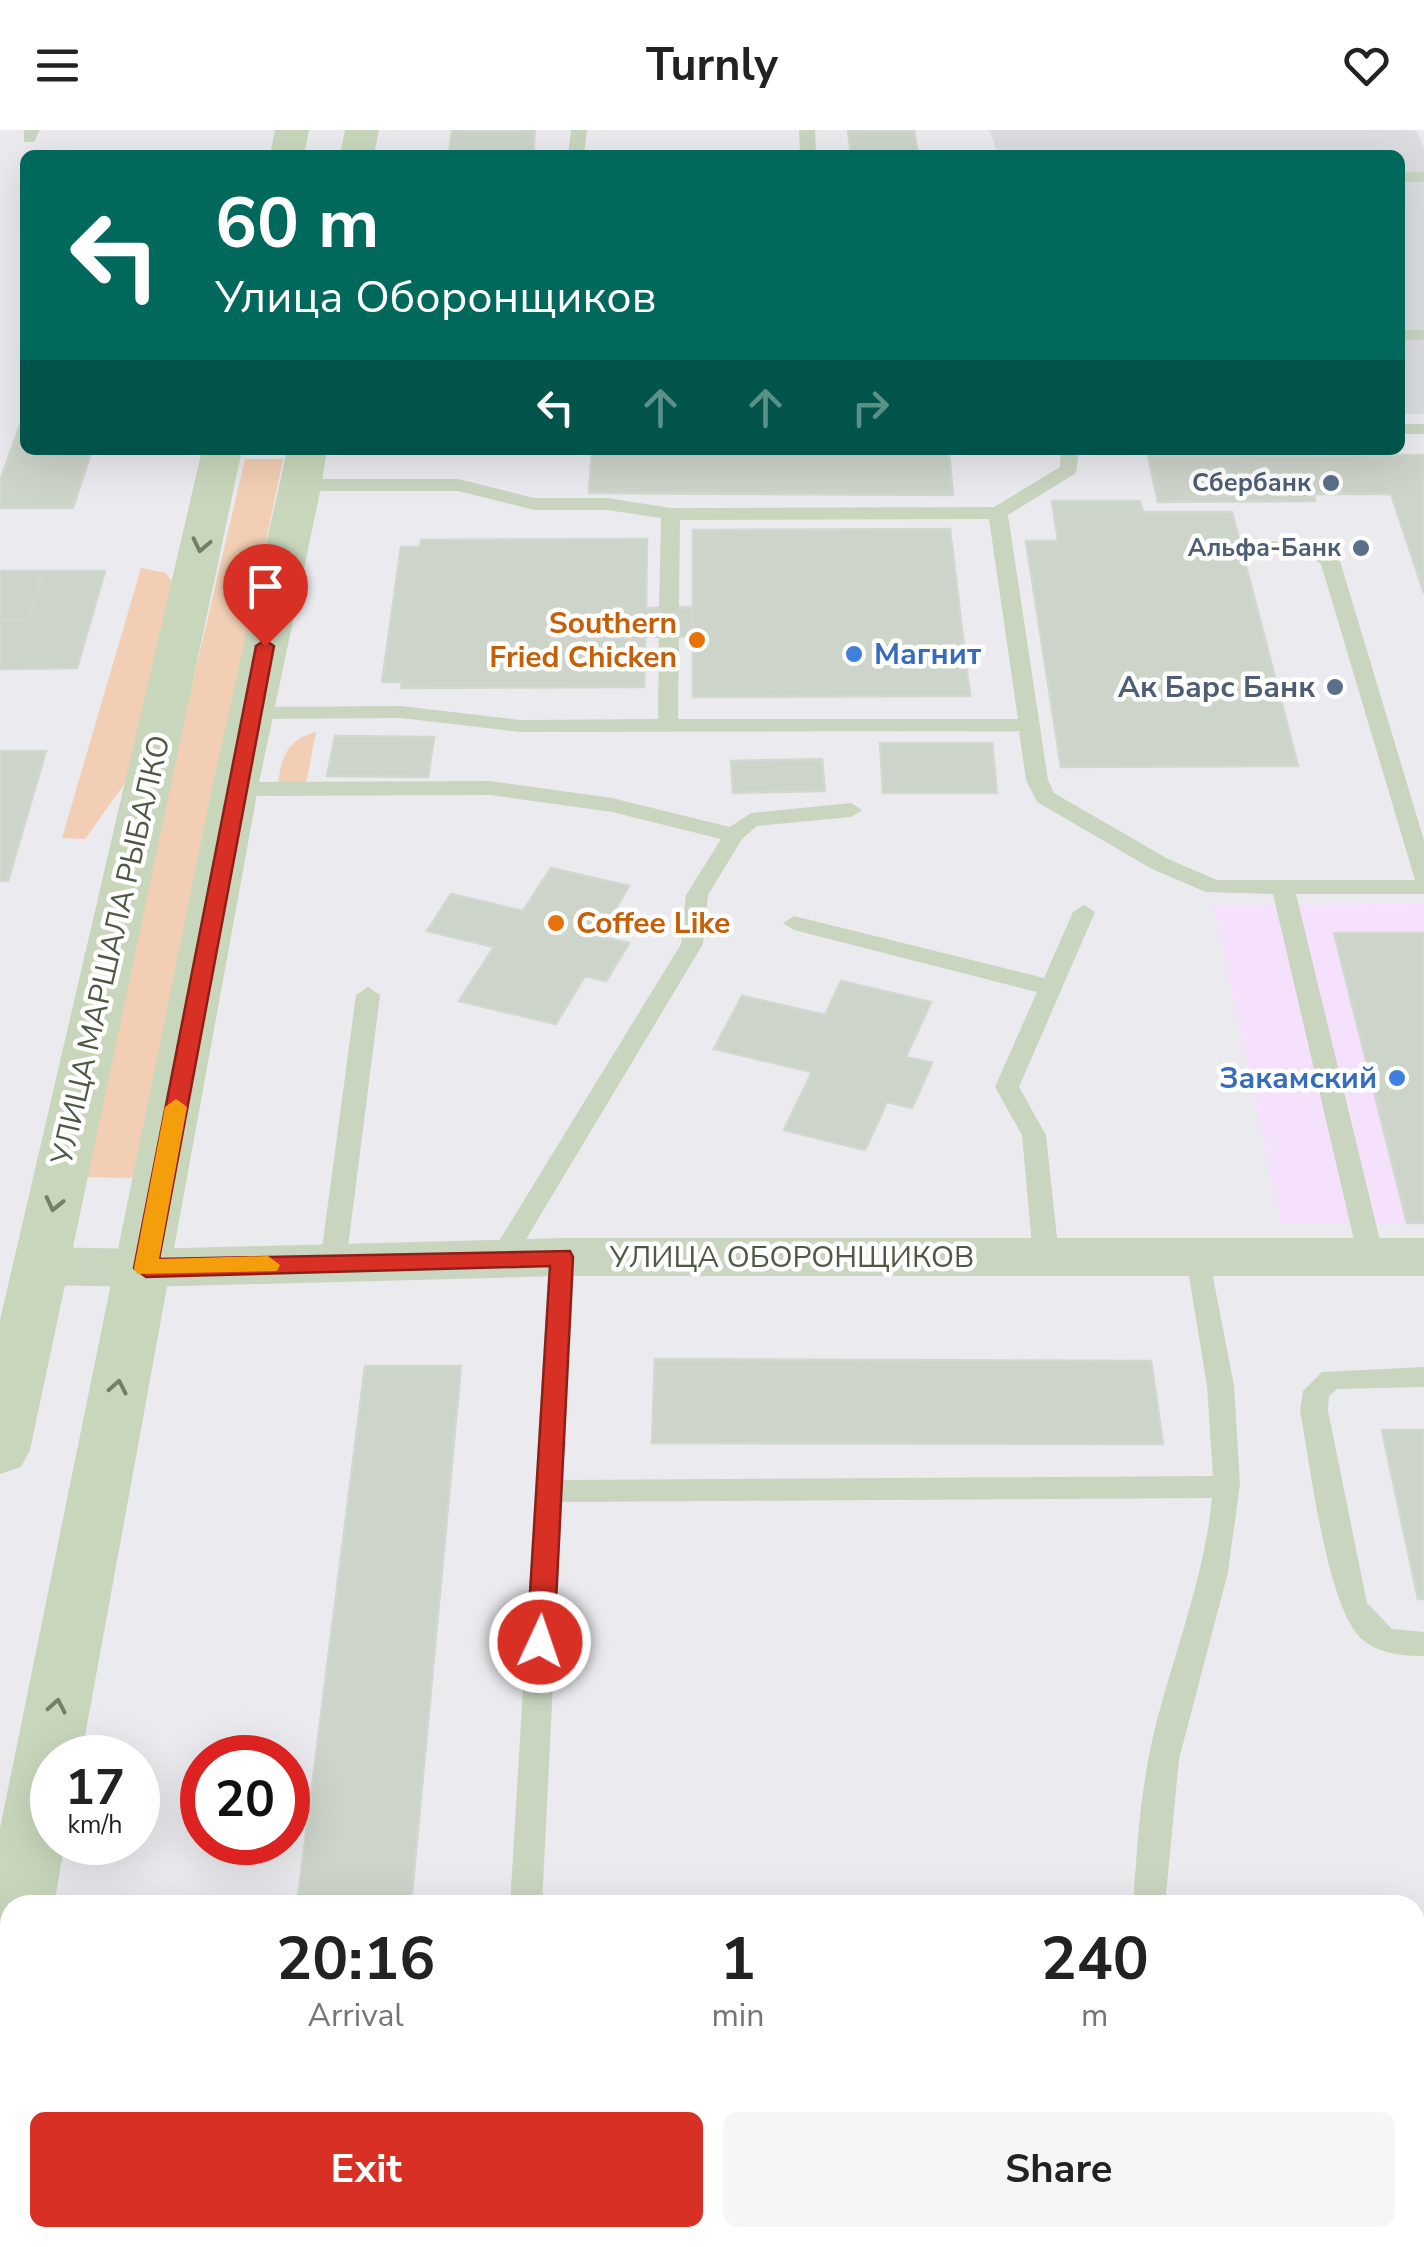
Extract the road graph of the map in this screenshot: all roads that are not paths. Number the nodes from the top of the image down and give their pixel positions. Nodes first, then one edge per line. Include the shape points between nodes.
1 (221, 455) edge
2 (1069, 455) edge
3 (304, 468) edge
4 (998, 513) junction
5 (671, 514) junction
6 (1261, 547) dead end
7 (670, 608) dead end
8 (669, 636) dead end
9 (249, 713) junction
10 (1029, 725) junction
11 (668, 726) junction
12 (235, 788) junction
13 (851, 810) dead end
14 (734, 835) junction
15 (1424, 877) edge
16 (1424, 887) edge
17 (1283, 888) junction
18 (1084, 912) dead end
19 (794, 923) dead end
20 (1050, 988) junction
21 (368, 995) dead end
22 (562, 1257) junction
23 (1046, 1258) junction
24 (1199, 1258) junction
25 (1372, 1258) junction
26 (1424, 1258) edge
27 (501, 1259) junction
28 (333, 1263) junction
29 (40, 1266) junction
30 (146, 1268) junction
31 (15, 1318) edge
32 (1424, 1377) edge
33 (0, 1450) edge
34 (1226, 1486) junction
35 (549, 1492) junction
36 (1424, 1644) edge
37 (21, 1895) edge
38 (527, 1895) edge
39 (1150, 1895) edge

1 -> 29 main road, УЛИЦА МАРШАЛА РЫБАЛКО
2 - 4 lane via 1068,469
3 - 5 lane via 458,485 534,504 607,504
3 - 9 main road
4 - 5 lane
4 - 10 lane
5 - 7 lane
6 - 15 lane via 1314,549 1330,562
8 - 11 lane
9 - 11 lane via 401,712 521,726
9 - 12 main road
10 - 11 lane
10 - 17 lane via 1038,780 1063,810 1185,878 1214,887
12 - 14 lane via 490,788 612,806
12 - 30 main road
13 - 14 lane via 751,820
14 - 27 lane via 697,894 692,944
16 - 17 lane
17 - 25 lane
18 - 20 lane
19 - 20 lane
20 - 23 lane via 1007,1087 1031,1120
21 - 28 lane
22 - 23 street, УЛИЦА ОБОРОНЩИКОВ
22 - 27 street, УЛИЦА ОБОРОНЩИКОВ
22 - 35 lane
23 - 24 street, УЛИЦА ОБОРОНЩИКОВ
24 - 25 street, УЛИЦА ОБОРОНЩИКОВ
24 - 34 lane via 1222,1404
25 - 26 street, УЛИЦА ОБОРОНЩИКОВ
27 - 28 street, УЛИЦА ОБОРОНЩИКОВ
28 - 30 street, УЛИЦА ОБОРОНЩИКОВ
29 - 30 street, УЛИЦА ОБОРОНЩИКОВ
29 - 31 main road, УЛИЦА МАРШАЛА РЫБАЛКО
37 -> 30 main road
31 - 33 main road, УЛИЦА МАРШАЛА РЫБАЛКО
32 - 36 lane via 1331,1379 1316,1391 1314,1411 1353,1605 1365,1627 1382,1639
34 - 35 lane
34 - 39 lane via 1210,1596 1168,1742
35 - 38 lane

